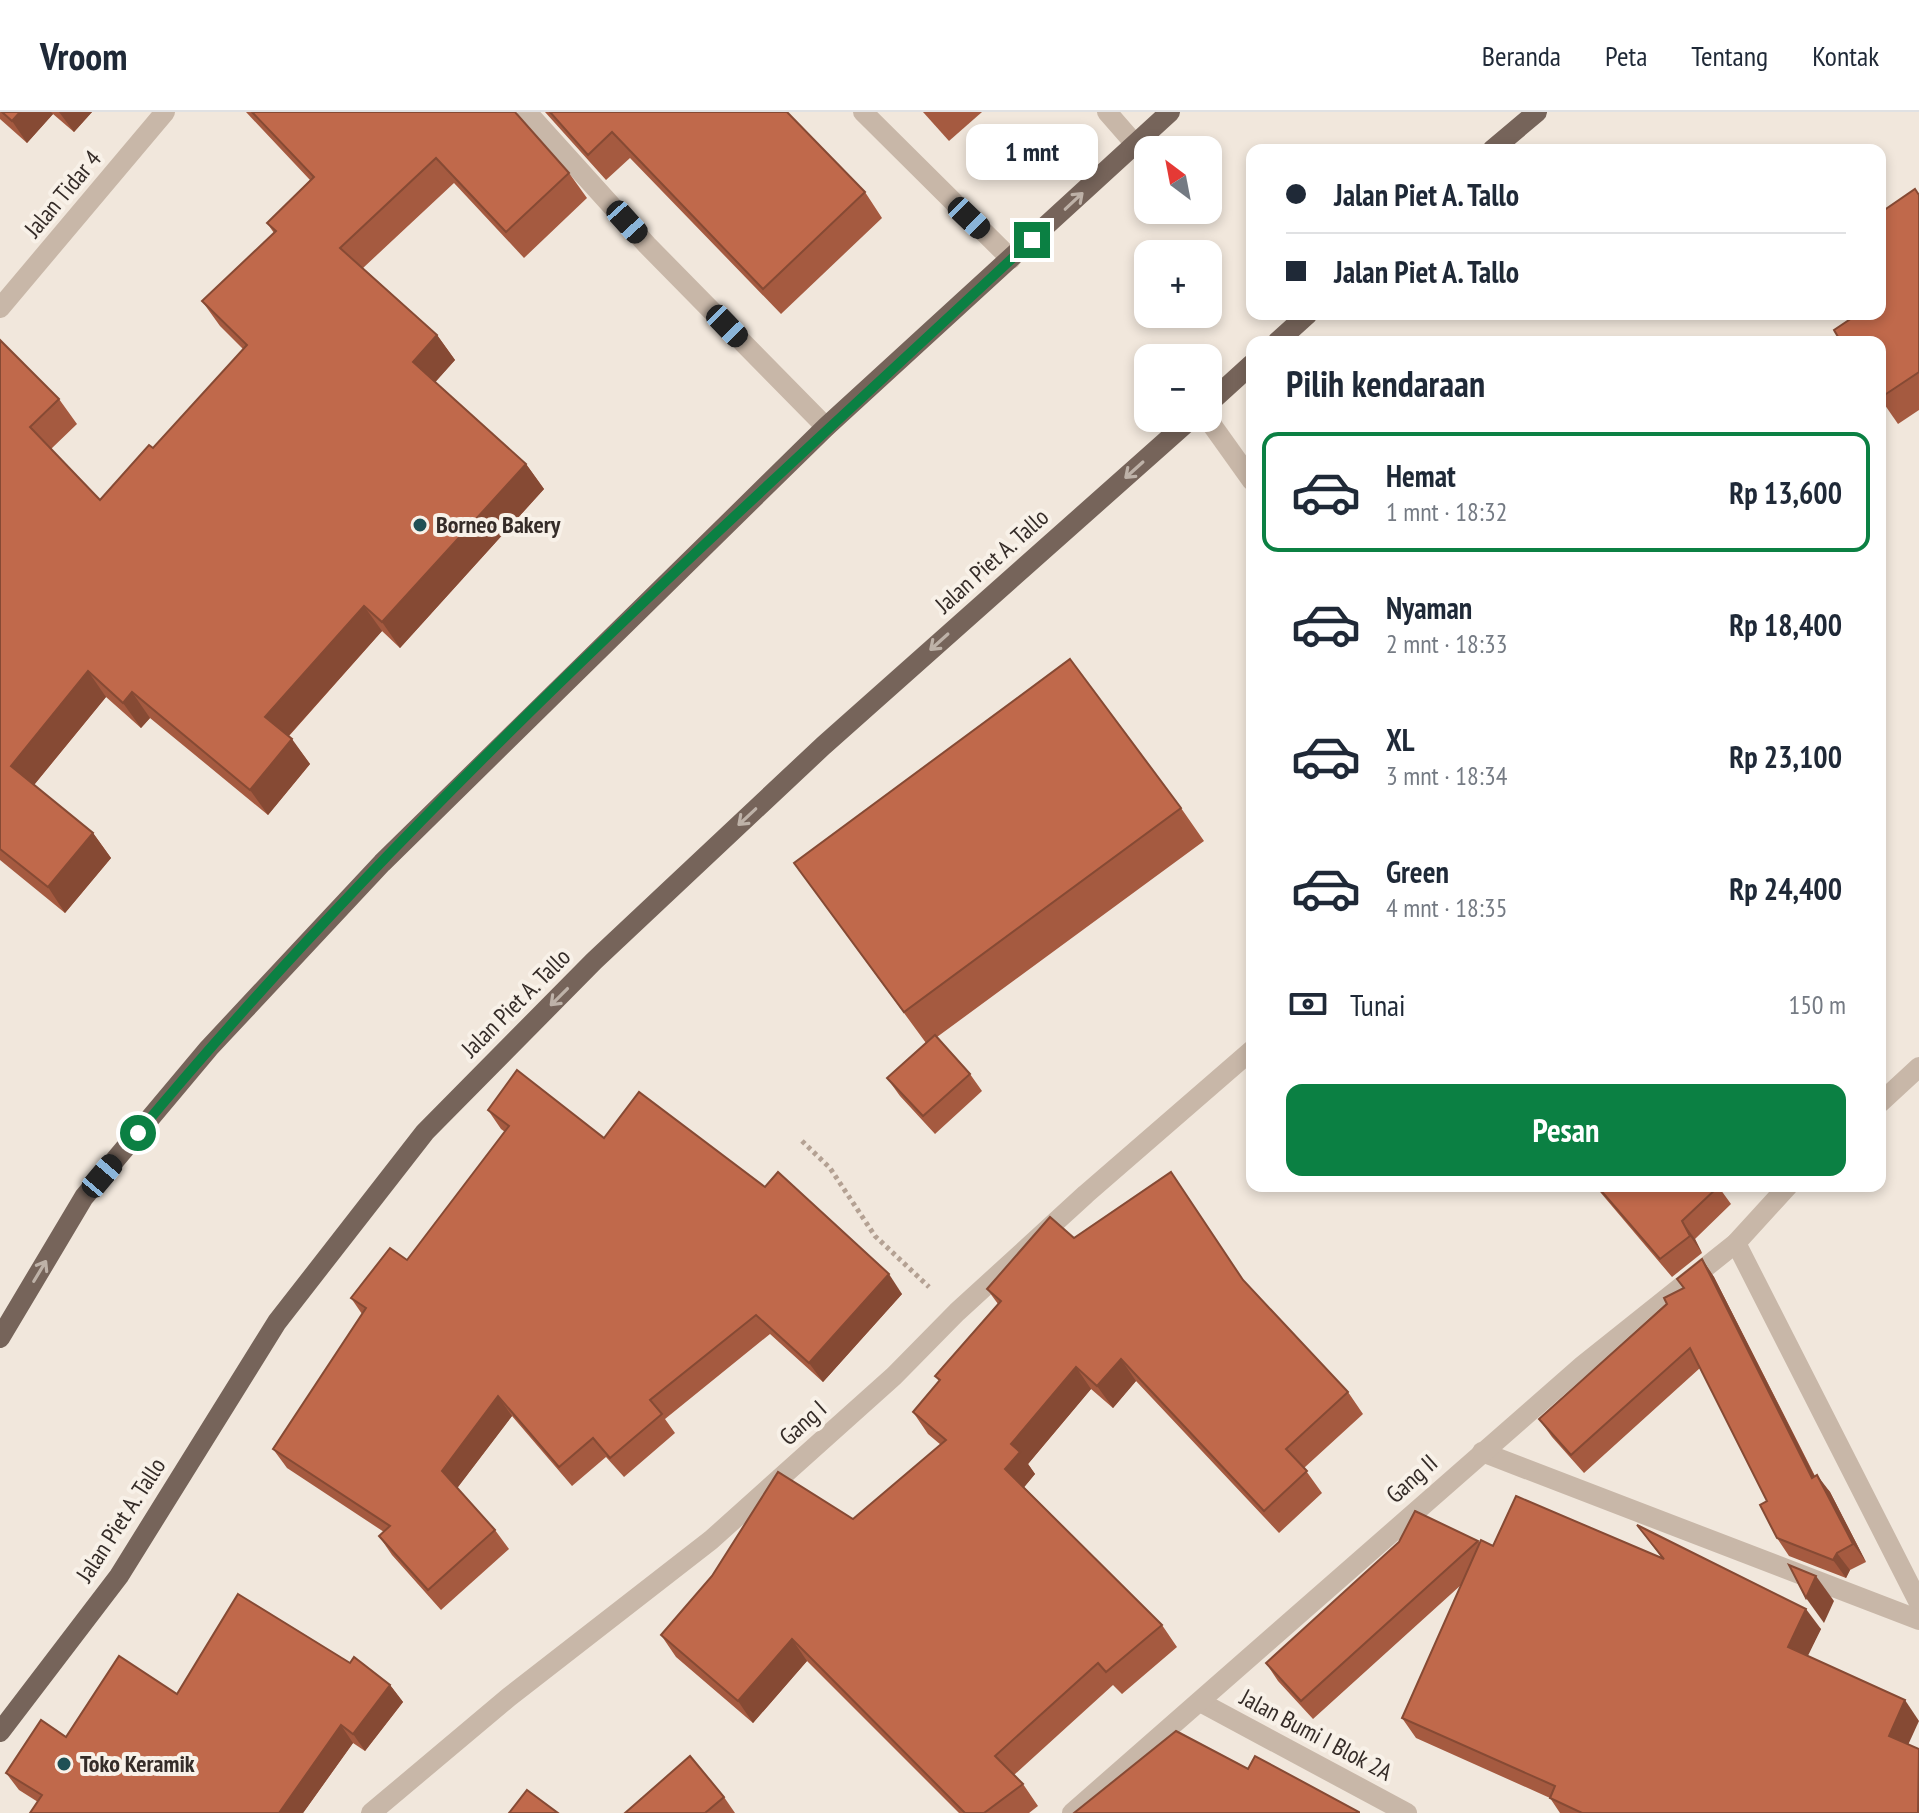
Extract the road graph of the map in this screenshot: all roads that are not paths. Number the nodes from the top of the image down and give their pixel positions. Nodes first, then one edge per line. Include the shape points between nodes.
1 (165, 112) edge
2 (527, 112) edge
3 (863, 112) edge
4 (1107, 112) edge
5 (1170, 112) edge
6 (1537, 112) edge
7 (1144, 136) edge
8 (1134, 143) edge
9 (1499, 144) edge
10 (1134, 145) edge
11 (1011, 259) junction
12 (0, 308) edge
13 (1301, 320) edge
14 (1284, 336) edge
15 (1246, 369) edge
16 (1222, 391) edge
17 (826, 427) junction
18 (1176, 432) edge
19 (1217, 432) edge
20 (1246, 473) edge
21 (1246, 1055) edge
22 (1919, 1067) edge
23 (1886, 1097) edge
24 (1782, 1192) edge
25 (1736, 1243) junction
26 (0, 1338) edge
27 (1482, 1452) junction
28 (1919, 1603) edge
29 (1919, 1620) edge
30 (1202, 1703) junction
31 (0, 1732) edge
32 (371, 1813) edge
33 (1072, 1813) edge
34 (1407, 1813) edge

1 - 12 street, Jalan Tidar 4
2 - 17 street via 647,245
3 - 11 street
4 - 8 street
5 - 7 main road
6 - 9 main road
11 -> 10 main road
11 - 17 main road
13 - 14 main road
15 - 16 main road
26 -> 17 main road via 84,1197 209,1048 382,863
18 -> 31 main road, Jalan Piet A. Tallo via 811,757 594,961 425,1132 277,1322 119,1576
19 - 20 street
21 - 32 street, Gang I via 1086,1194 711,1540 509,1697
22 - 23 street
24 - 25 street, Gang II
25 - 27 street, Gang II
25 - 28 street
27 - 29 street
27 - 30 street, Gang II
30 - 33 street, Gang II
30 - 34 street, Jalan Bumi I Blok 2A

